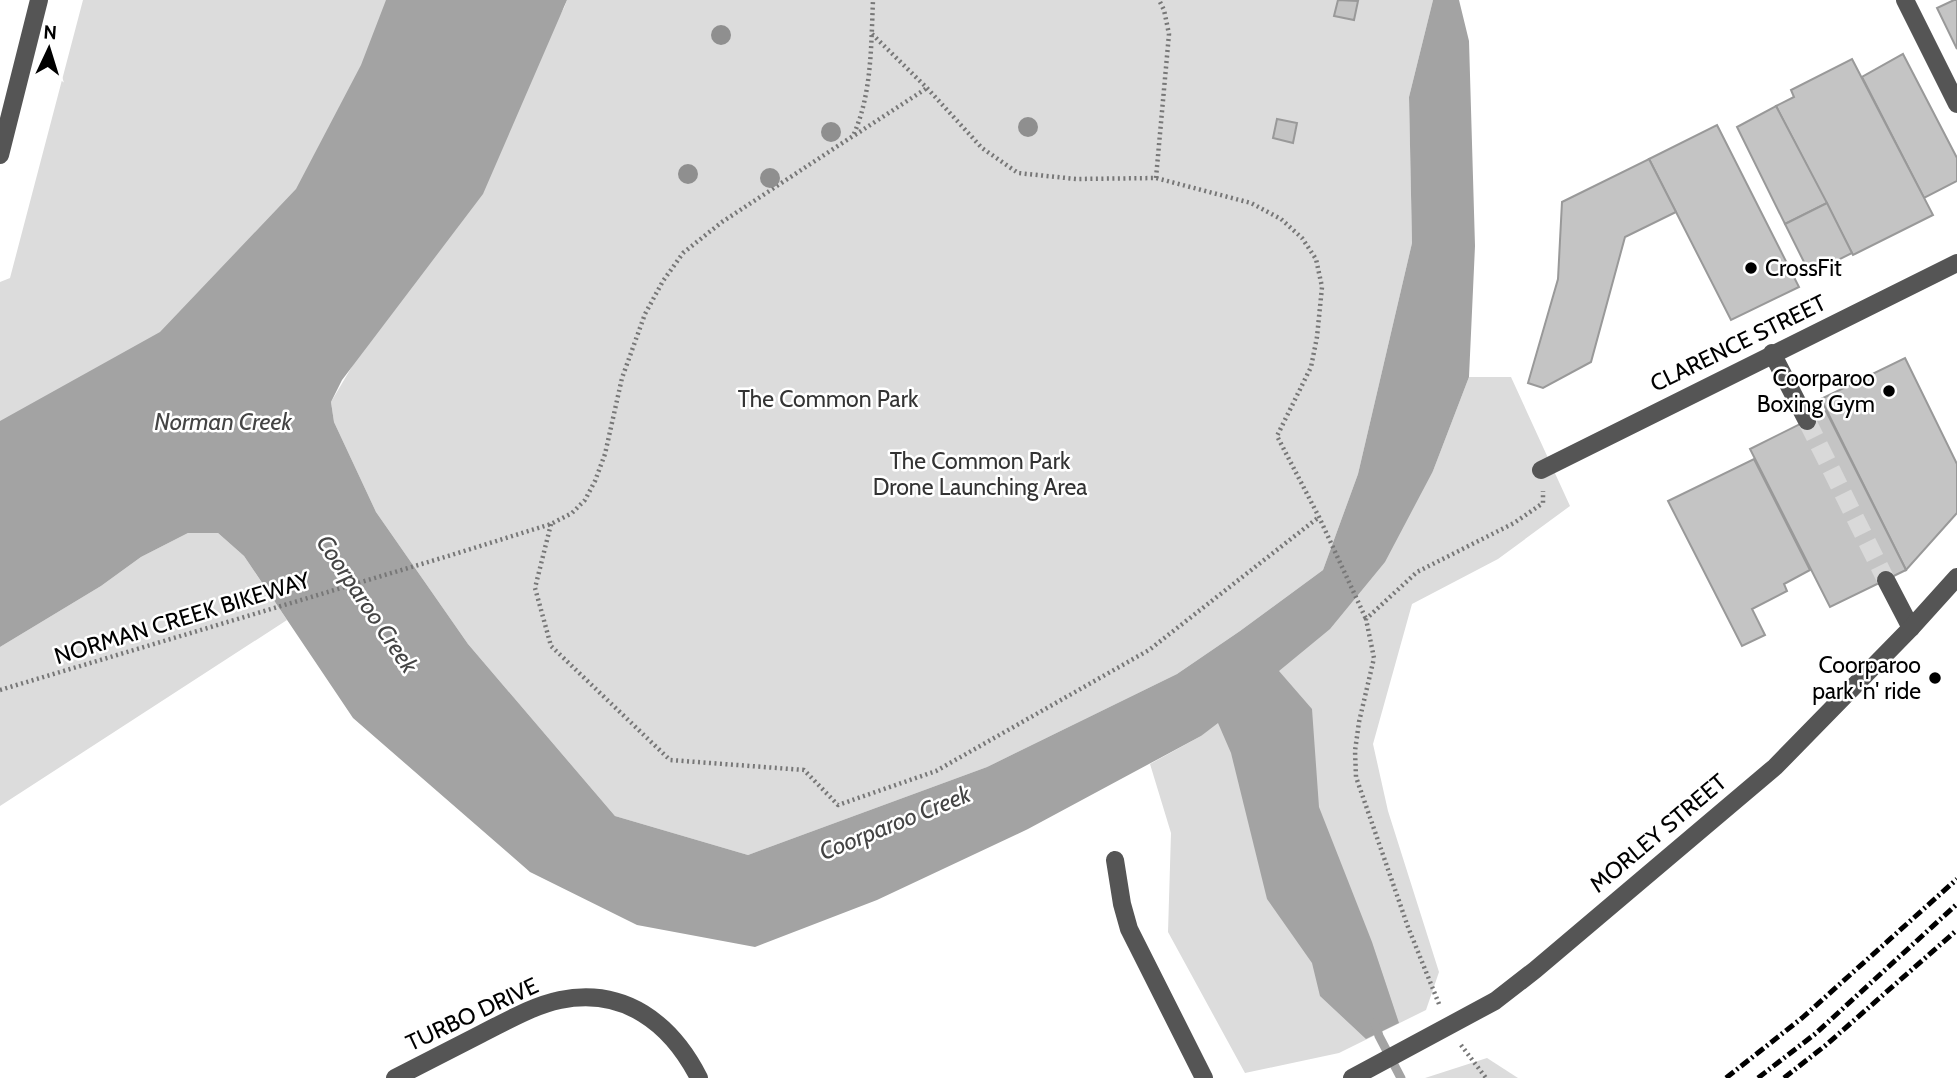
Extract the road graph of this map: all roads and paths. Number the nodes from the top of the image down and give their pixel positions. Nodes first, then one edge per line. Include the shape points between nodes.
1 (39, 0) edge
2 (873, 0) edge
3 (1159, 0) edge
4 (1905, 0) edge
5 (871, 33) junction
6 (927, 88) junction
7 (1957, 104) edge
8 (853, 136) junction
9 (0, 155) edge
10 (1156, 178) junction
11 (1957, 262) edge
12 (1772, 353) junction
13 (1807, 421) tunnel mouth
14 (1541, 470) joint
15 (1319, 517) junction
16 (551, 524) junction
17 (1957, 577) edge
18 (1886, 580) tunnel mouth
19 (1366, 619) junction
20 (1911, 628) junction
21 (0, 690) edge
22 (1115, 860) dead end
23 (1451, 1026) junction
24 (1357, 1075) edge
25 (395, 1078) edge
26 (699, 1078) edge
27 (1204, 1078) edge
28 (1486, 1078) edge

1 - 9 street
2 - 5 path
3 - 10 path via 1168,34
4 - 7 street
5 - 6 path
5 - 8 path via 867,89
6 - 8 path, NORMAN CREEK BIKEWAY
6 - 10 path via 982,148 1018,173 1076,179
8 - 16 path, NORMAN CREEK BIKEWAY via 683,253 641,323 595,481 572,513
10 - 15 path via 1251,203 1281,219 1316,259 1322,287 1311,367 1277,436
11 - 12 street, CLARENCE STREET
12 - 13 street
12 - 14 street, CLARENCE STREET
14 - 19 path via 1543,503 1514,523 1417,572
15 - 16 path via 1149,650 936,771 838,805 804,770 670,760 551,646 535,588
15 - 19 path
16 - 21 path, NORMAN CREEK BIKEWAY
17 - 20 street, MORLEY STREET
18 - 20 street
19 - 23 path via 1374,658 1359,722 1356,777 1433,995
20 - 23 street, MORLEY STREET via 1774,766 1535,970 1495,1001
22 - 27 street via 1129,929
23 - 24 street, MORLEY STREET
23 - 28 path
25 - 26 street, TURBO DRIVE via 541,1005 581,998 632,1006 678,1045

